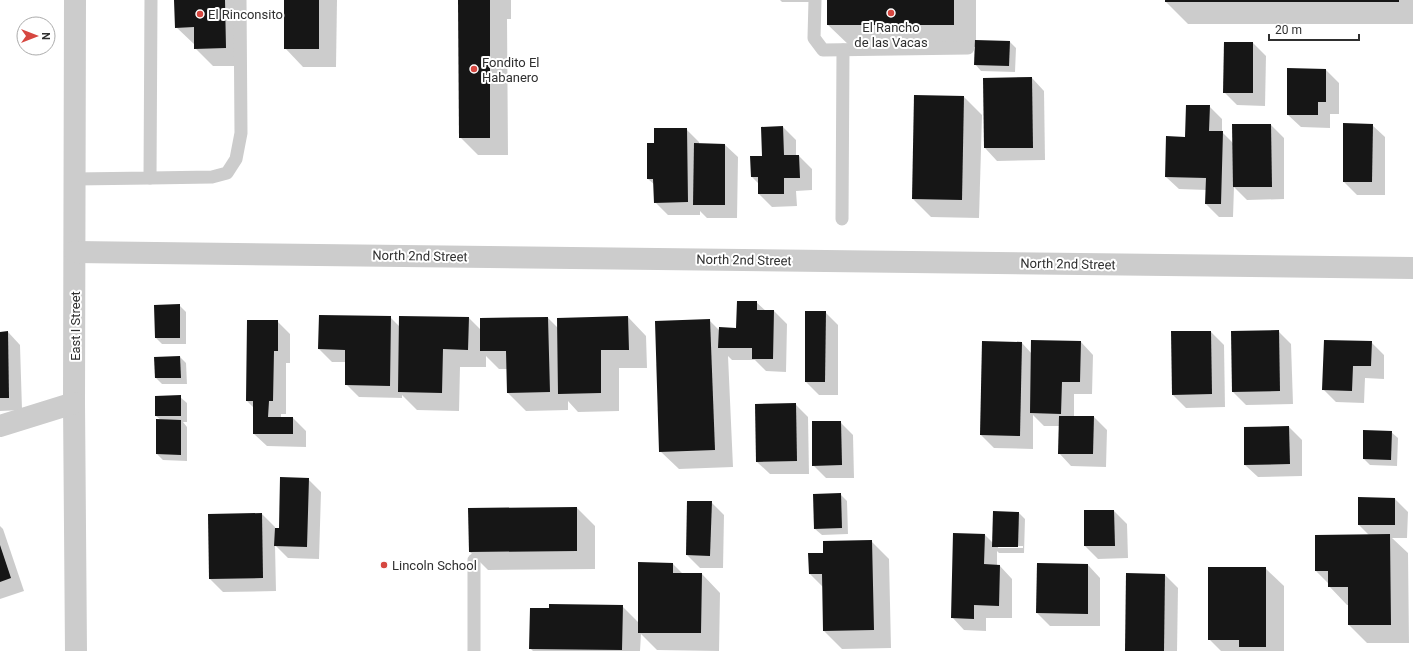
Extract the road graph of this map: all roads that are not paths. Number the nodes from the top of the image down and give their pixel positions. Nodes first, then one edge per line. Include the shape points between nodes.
1 (75, 0) edge
2 (151, 0) edge
3 (240, 0) edge
4 (815, 0) edge
5 (968, 48) dead end
6 (843, 50) junction
7 (150, 178) junction
8 (75, 179) junction
9 (842, 219) dead end
10 (75, 252) junction
11 (1413, 268) edge
12 (74, 403) junction
13 (0, 426) edge
14 (474, 560) dead end
15 (76, 651) edge
16 (474, 651) edge

1 - 8 street, East I Street
2 - 7 lane
3 - 7 lane via 241,132 236,159 227,173 212,177
4 - 6 lane via 814,38 823,50
5 - 6 lane
6 - 9 lane
7 - 8 lane
8 - 10 street, East I Street
10 - 11 street, North 2nd Street
10 - 12 street, East I Street
12 - 13 street
12 - 15 street, East I Street
14 - 16 lane

